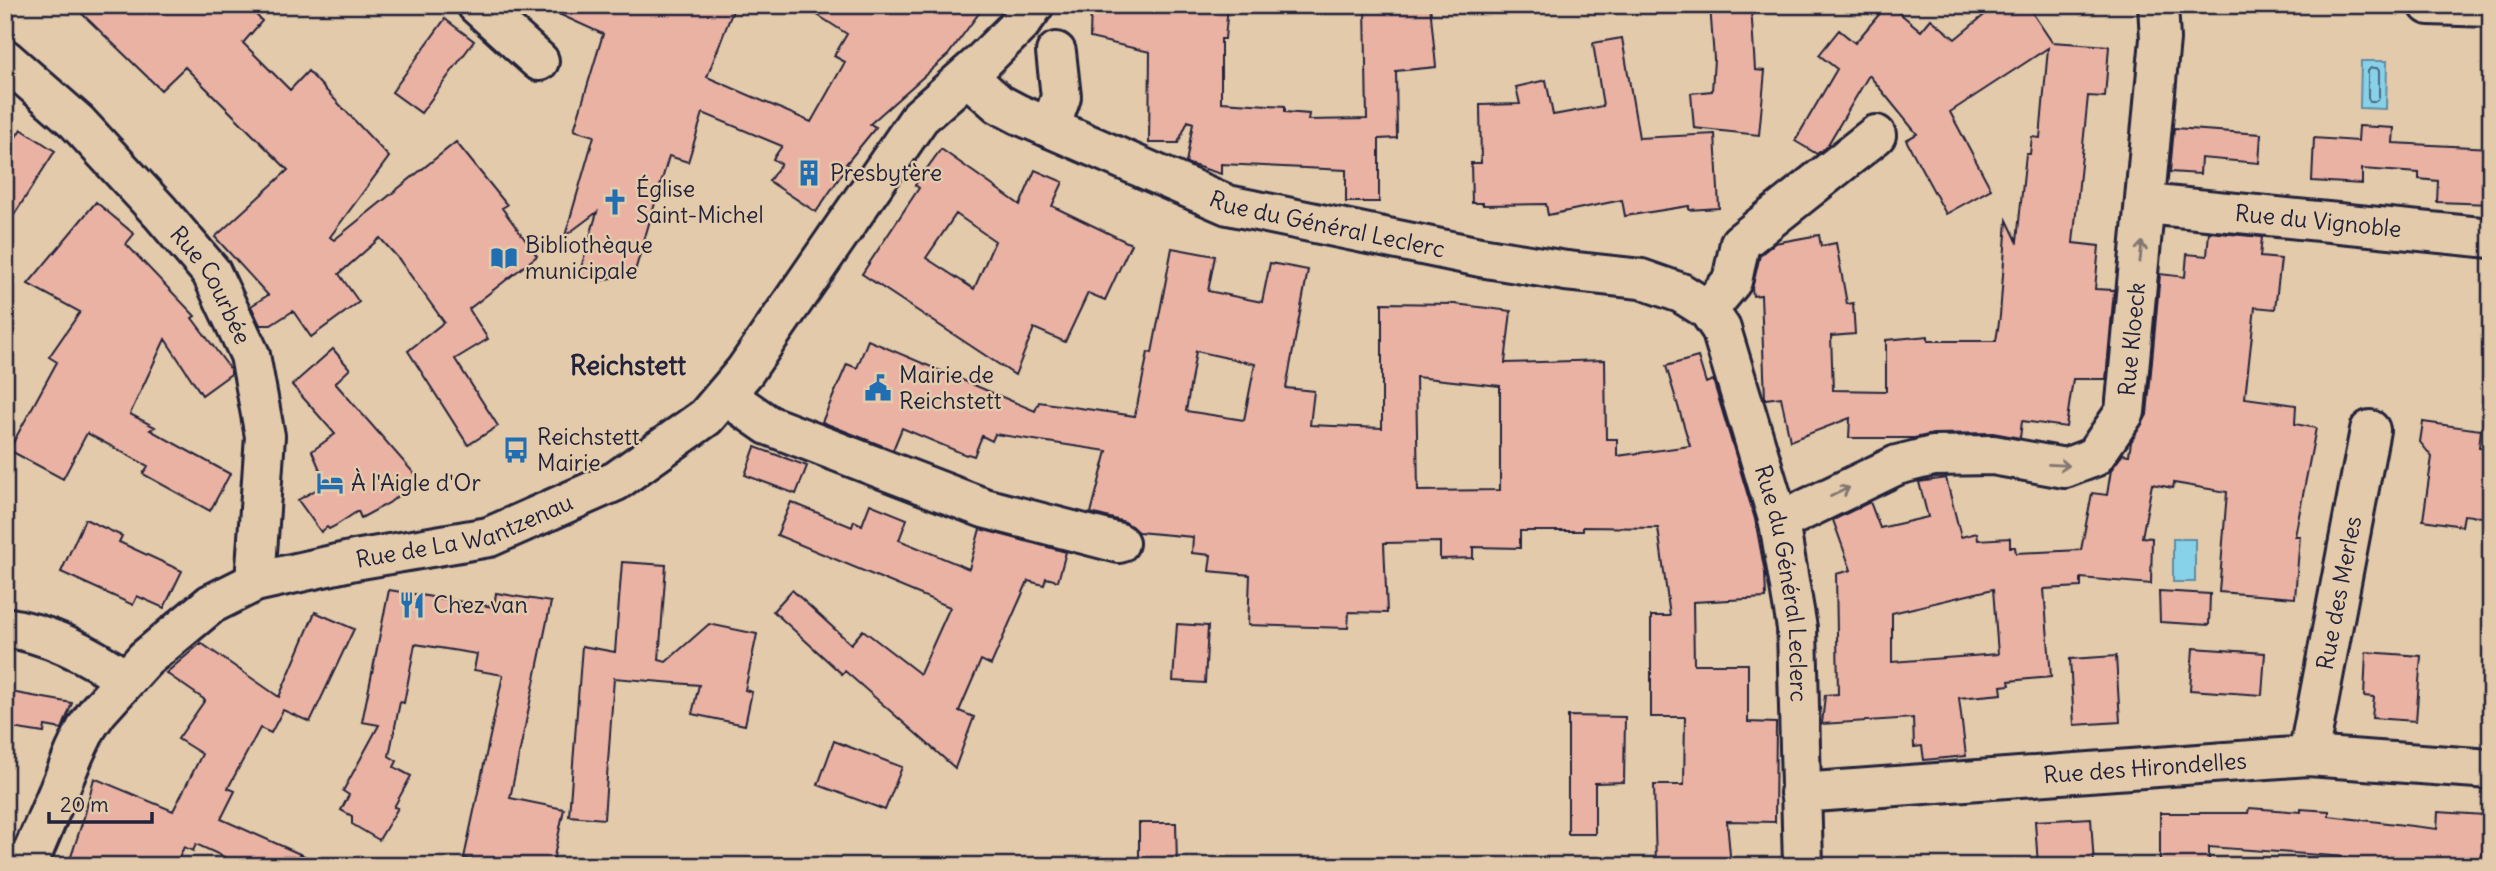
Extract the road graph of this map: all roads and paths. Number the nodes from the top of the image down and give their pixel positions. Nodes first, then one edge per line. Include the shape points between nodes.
1 (477, 5) edge
2 (1034, 5) edge
3 (2158, 5) edge
4 (2429, 5) edge
5 (2491, 7) edge
6 (1056, 52) dead end
7 (5, 59) edge
8 (538, 61) dead end
9 (967, 76) junction
10 (1050, 128) junction
11 (1876, 135) dead end
12 (2146, 204) junction
13 (2491, 238) edge
14 (1708, 310) junction
15 (725, 395) junction
16 (2370, 430) dead end
17 (1779, 522) junction
18 (1119, 543) dead end
19 (255, 582) junction
20 (5, 626) edge
21 (125, 680) junction
22 (2308, 756) junction
23 (2491, 769) edge
24 (1800, 793) junction
25 (27, 866) edge
26 (1803, 866) edge

1 - 8 street
2 - 9 street, Rue de La Wantzenau
3 - 12 street, Rue Kloeck via 2160,39
4 - 5 street
6 - 10 street via 1061,97
7 - 19 street, Rue Courbée via 77,122 211,272 250,355 265,436
9 - 10 street, Rue du Général Leclerc via 999,104
9 - 15 street, Rue de La Wantzenau via 920,117
10 - 14 street, Rue du Général Leclerc via 1228,205 1480,257 1641,279 1681,293
11 - 14 street via 1740,243 1732,281
12 - 13 street, Rue du Vignoble
17 -> 12 street, Rue Kloeck via 1896,465 1933,456 1993,455 2066,468 2094,457 2125,412
14 - 17 street, Rue du Général Leclerc via 1721,329
15 - 18 street via 768,425 984,508
15 - 19 street, Rue de La Wantzenau via 706,417 616,481 489,537 355,559
16 - 22 street, Rue des Merles
17 - 24 street, Rue du Général Leclerc via 1797,628
19 - 21 street, Rue de La Wantzenau via 211,604
20 - 21 street via 67,646
21 - 25 street, Rue de La Wantzenau via 87,727
22 - 23 street, Rue des Hirondelles
22 - 24 street, Rue des Hirondelles
24 - 26 street, Rue du Général Leclerc

